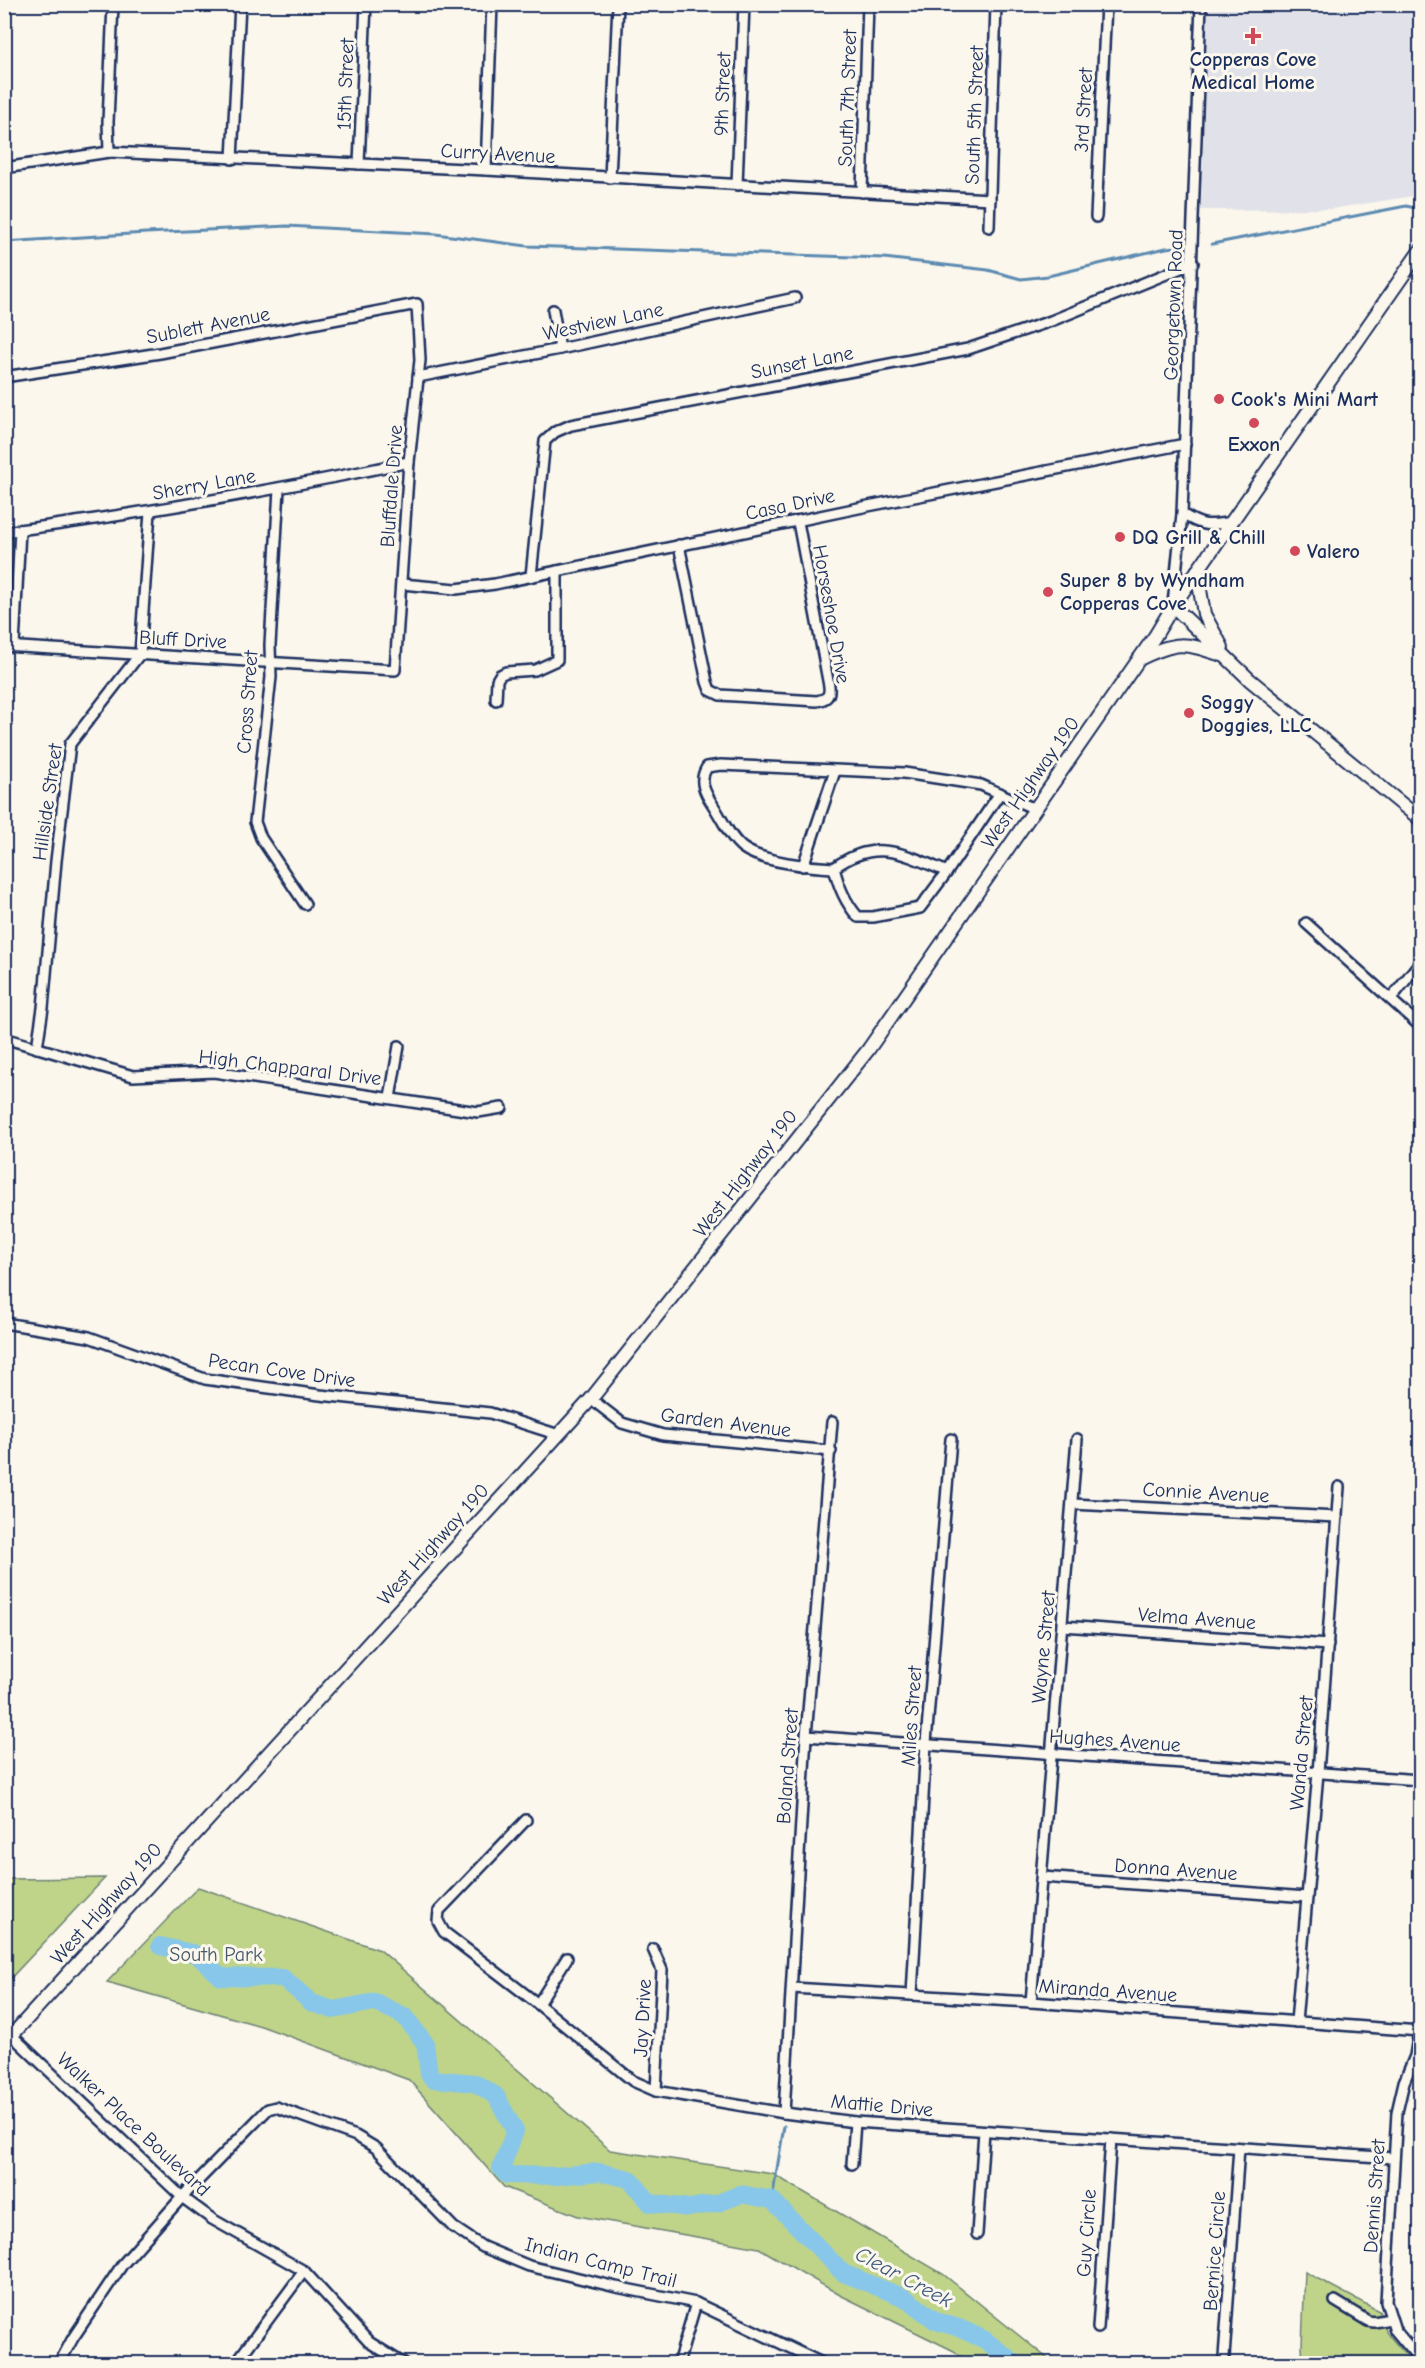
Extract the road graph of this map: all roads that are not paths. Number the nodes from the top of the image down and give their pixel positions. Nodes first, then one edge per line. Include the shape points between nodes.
1 (113, 4) edge
2 (240, 4) edge
3 (366, 4) edge
4 (492, 4) edge
5 (618, 4) edge
6 (744, 4) edge
7 (868, 4) edge
8 (996, 4) edge
9 (1106, 4) edge
10 (1201, 4) edge
11 (109, 152) junction
12 (232, 159) junction
13 (359, 164) junction
14 (4, 168) edge
15 (486, 170) junction
16 (610, 178) junction
17 (737, 185) junction
18 (862, 192) junction
19 (990, 199) junction
20 (1096, 217) dead end
21 (989, 226) dead end
22 (1420, 251) edge
23 (1192, 263) junction
24 (795, 298) dead end
25 (417, 304) joint
26 (553, 310) dead end
27 (560, 349) junction
28 (4, 377) edge
29 (418, 377) junction
30 (1185, 444) junction
31 (409, 462) junction
32 (279, 489) junction
33 (150, 512) junction
34 (1182, 514) junction
35 (798, 522) junction
36 (1232, 522) junction
37 (20, 530) junction
38 (4, 532) edge
39 (679, 544) junction
40 (557, 571) junction
41 (1197, 571) junction
42 (531, 576) junction
43 (402, 584) junction
44 (1173, 606) junction
45 (9, 646) edge
46 (140, 654) junction
47 (1228, 658) junction
48 (1138, 660) junction
49 (270, 662) junction
50 (395, 670) joint
51 (496, 700) dead end
52 (835, 771) junction
53 (1000, 793) junction
54 (1035, 809) junction
55 (1420, 819) edge
56 (803, 866) junction
57 (834, 868) junction
58 (947, 872) junction
59 (305, 904) dead end
60 (1306, 923) dead end
61 (1420, 962) edge
62 (1391, 999) junction
63 (1420, 1026) edge
64 (4, 1038) edge
65 (399, 1046) dead end
66 (37, 1048) junction
67 (390, 1098) junction
68 (502, 1108) dead end
69 (4, 1323) edge
70 (591, 1399) junction
71 (832, 1422) dead end
72 (559, 1435) junction
73 (951, 1439) dead end
74 (1077, 1439) dead end
75 (831, 1451) junction
76 (1339, 1487) dead end
77 (1072, 1503) junction
78 (1337, 1517) junction
79 (1062, 1626) junction
80 (1328, 1645) junction
81 (806, 1736) junction
82 (926, 1743) junction
83 (1052, 1753) junction
84 (1318, 1773) junction
85 (1420, 1780) edge
86 (526, 1820) dead end
87 (1042, 1877) junction
88 (1307, 1897) junction
89 (653, 1949) dead end
90 (567, 1958) dead end
91 (792, 1988) junction
92 (912, 1995) junction
93 (1031, 2002) junction
94 (538, 2004) junction
95 (1296, 2022) junction
96 (1420, 2029) edge
97 (7, 2035) edge
98 (656, 2091) junction
99 (784, 2113) junction
100 (855, 2122) junction
101 (984, 2131) junction
102 (1111, 2139) junction
103 (1239, 2148) junction
104 (1394, 2158) junction
105 (852, 2164) dead end
106 (182, 2198) junction
107 (977, 2234) dead end
108 (304, 2271) junction
109 (1335, 2301) dead end
110 (696, 2303) junction
111 (1390, 2319) junction
112 (1098, 2328) dead end
113 (1224, 2357) dead end
114 (1420, 2360) edge
115 (59, 2364) edge
116 (235, 2364) edge
117 (404, 2364) edge
118 (678, 2364) edge
119 (824, 2364) edge

1 - 11 street
2 - 12 street
3 - 13 street, 15th Street
4 - 15 street
5 - 16 street
6 - 17 street, 9th Street
7 - 18 street, South 7th Street
8 - 19 street, South 5th Street
9 - 20 street, 3rd Street
10 - 23 street, Georgetown Road
11 - 12 street, Curry Avenue
11 - 14 street, Curry Avenue
12 - 13 street, Curry Avenue
13 - 15 street, Curry Avenue
15 - 16 street, Curry Avenue
16 - 17 street, Curry Avenue
17 - 18 street, Curry Avenue
18 - 19 street, Curry Avenue
19 - 21 street, South 5th Street
22 - 36 main road, West Highway 190
23 - 30 street, Georgetown Road
23 - 42 street, Sunset Lane via 1051,321 968,349 571,425 555,432 545,441
24 - 27 street, Westview Lane
25 - 28 street, Sublett Avenue via 160,353
25 - 29 street, Bluffdale Drive
26 - 27 street
27 - 29 street, Westview Lane
29 - 31 street, Bluffdale Drive
30 - 34 street, Georgetown Road
30 - 35 street, Casa Drive
31 - 32 street, Sherry Lane
31 - 43 street, Bluffdale Drive
32 - 33 street, Sherry Lane
32 - 49 street, Cross Street
33 - 37 street, Sherry Lane
33 - 46 street
34 - 36 street via 1199,525
34 - 44 street, Georgetown Road
35 - 39 street, Casa Drive
35 - 39 street, Horseshoe Drive via 830,693 817,701 720,696 710,690
36 - 41 main road, West Highway 190
37 - 38 street, Sherry Lane
37 - 45 street
39 - 40 street, Casa Drive
40 - 42 street, Casa Drive
40 - 51 street via 557,660 535,670 500,675
41 - 44 main road, West Highway 190
41 - 47 main road via 1204,614
42 - 43 street, Casa Drive via 456,589
43 - 50 street, Bluffdale Drive
44 - 47 main road
44 - 48 main road, West Highway 190
45 - 46 street, Bluff Drive
46 - 49 street, Bluff Drive
46 - 66 street, Hillside Street via 70,744
47 - 48 main road via 1182,644 1159,649
47 - 55 main road
48 - 54 main road, West Highway 190
49 - 50 street, Bluff Drive
49 - 59 street, Cross Street via 255,822 261,838
52 - 53 street via 904,773 981,784
52 - 56 street
52 - 56 street via 721,765 707,767 702,775 703,790 735,840 745,849
53 - 54 street
53 - 58 street
54 - 70 main road, West Highway 190 via 868,1050
56 - 57 street
57 - 58 street via 867,851 900,852
57 - 58 street via 839,887 858,917 920,908
60 - 62 street
61 - 62 street
62 - 63 street
64 - 66 street, High Chapparal Drive
65 - 67 street
66 - 67 street, High Chapparal Drive via 134,1076 214,1072
67 - 68 street, High Chapparal Drive via 478,1112
69 - 72 street, Pecan Cove Drive via 89,1337 205,1379 490,1413
70 - 72 main road, West Highway 190
70 - 75 street, Garden Avenue via 622,1423 663,1435
71 - 75 street, Boland Street
72 - 97 main road, West Highway 190
73 - 82 street, Miles Street
74 - 77 street, Wayne Street
75 - 81 street, Boland Street
76 - 78 street, Wanda Street
77 - 78 street, Connie Avenue
77 - 79 street, Wayne Street
78 - 80 street, Wanda Street
79 - 80 street, Velma Avenue
79 - 83 street, Wayne Street
80 - 84 street, Wanda Street
81 - 82 street, Hughes Avenue
81 - 91 street, Boland Street
82 - 83 street, Hughes Avenue
82 - 92 street, Miles Street
83 - 84 street, Hughes Avenue
83 - 87 street, Wayne Street
84 - 85 street, Hughes Avenue
84 - 88 street, Wanda Street
86 - 94 street, Mattie Drive via 439,1911 438,1921 444,1932
87 - 88 street, Donna Avenue
87 - 93 street, Wayne Street
88 - 95 street, Wanda Street
89 - 98 street, Jay Drive via 662,1970
90 - 94 street
91 - 92 street, Miranda Avenue
91 - 99 street, Boland Street
92 - 93 street, Miranda Avenue
93 - 95 street, Miranda Avenue
94 - 98 street, Mattie Drive via 633,2081
95 - 96 street, Miranda Avenue
96 - 104 street, Dennis Street via 1397,2112
97 - 106 street, Walker Place Boulevard
98 - 99 street, Mattie Drive
99 - 100 street, Mattie Drive
100 - 101 street, Mattie Drive
100 - 105 street
101 - 102 street, Mattie Drive
101 - 107 street
102 - 103 street, Mattie Drive
102 - 112 street, Guy Circle
103 - 104 street, Mattie Drive
103 - 113 street, Bernice Circle
104 - 111 street, Dennis Street via 1386,2302
106 - 108 street, Walker Place Boulevard
106 - 110 street, Indian Camp Trail via 268,2109 276,2107 356,2136 376,2148 453,2228 483,2247 529,2266
106 - 115 street, Indian Camp Trail via 122,2265
108 - 116 street
108 - 117 street, Walker Place Boulevard via 369,2342
109 - 111 street via 1374,2322
110 - 118 street
110 - 119 street, Indian Camp Trail
111 - 114 street, Dennis Street

